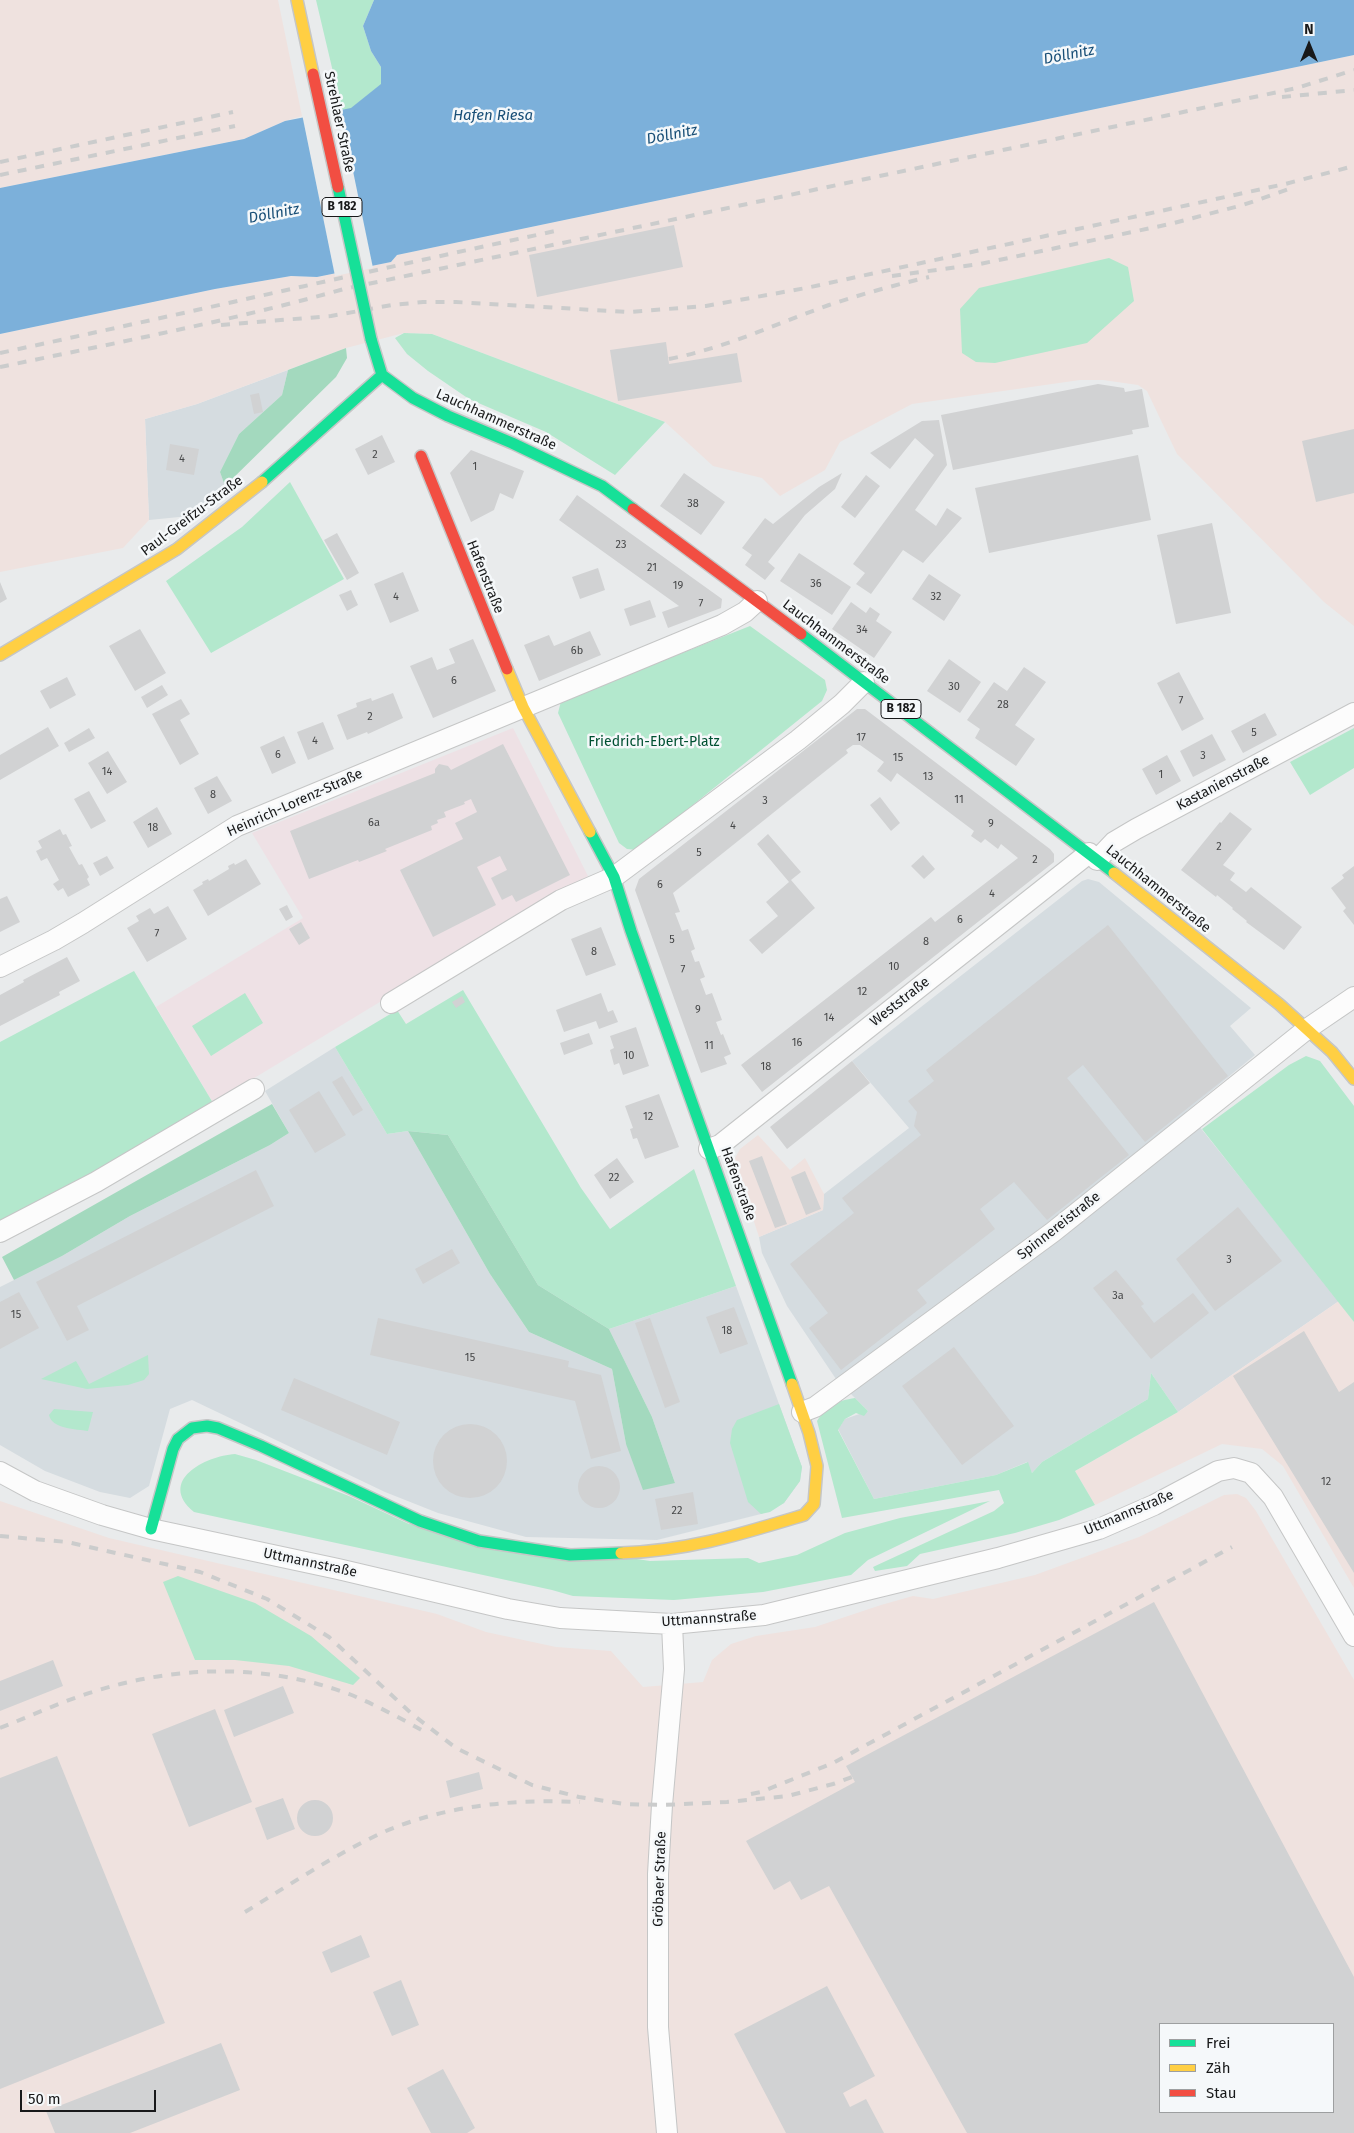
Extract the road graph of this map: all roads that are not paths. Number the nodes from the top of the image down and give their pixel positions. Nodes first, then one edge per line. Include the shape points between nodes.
1 (297, 0) edge
2 (382, 375) junction
3 (421, 456) dead end
4 (757, 601) junction
5 (0, 655) edge
6 (864, 682) junction
7 (523, 707) junction
8 (1354, 713) edge
9 (1093, 856) junction
10 (614, 877) junction
11 (0, 966) edge
12 (1354, 997) edge
13 (391, 1003) dead end
14 (1307, 1028) junction
15 (1354, 1079) edge
16 (254, 1089) dead end
17 (709, 1148) junction
18 (0, 1232) edge
19 (802, 1412) junction
20 (0, 1472) edge
21 (151, 1528) junction
22 (672, 1624) junction
23 (1354, 1636) edge
24 (666, 2133) edge

1 - 2 main road, Strehlaer Straße / B 182, bridge via 371,339
2 - 4 main road, Lauchhammerstraße / B 182 via 413,398 448,416 602,486
2 - 5 main road, Paul-Greifzu-Straße via 272,474 177,549
3 - 7 main road, Hafenstraße
4 - 6 main road, Lauchhammerstraße / B 182
4 - 7 street via 722,625
6 - 9 main road, Lauchhammerstraße / B 182
6 - 10 street via 798,740
7 - 10 main road
7 - 11 street, Heinrich-Lorenz-Straße via 236,826 76,927
8 - 9 street, Kastanienstraße via 1136,829
9 - 14 main road, Lauchhammerstraße / B 182
9 - 17 street, Weststraße via 720,1145
10 - 13 street via 562,900
10 - 17 main road, Hafenstraße
12 - 14 street, Spinnereistraße
14 - 15 main road, Lauchhammerstraße / B 182
14 - 19 street, Spinnereistraße via 1053,1232 815,1407
16 - 18 street via 96,1182
17 - 19 main road, Hafenstraße
19 - 21 main road, Hafenstraße via 816,1466 814,1504 804,1515 716,1541 658,1552 570,1555 478,1541 420,1521 270,1450 207,1426 192,1428 178,1439
20 - 21 street, Uttmannstraße via 44,1494
21 - 22 street, Uttmannstraße via 338,1568 508,1610 560,1618
22 - 23 street, Uttmannstraße via 764,1615 998,1558 1098,1529 1154,1505 1218,1471 1234,1468 1251,1473 1273,1497
22 - 24 street, Gröbaer Straße via 674,1669 658,1884 658,2027

